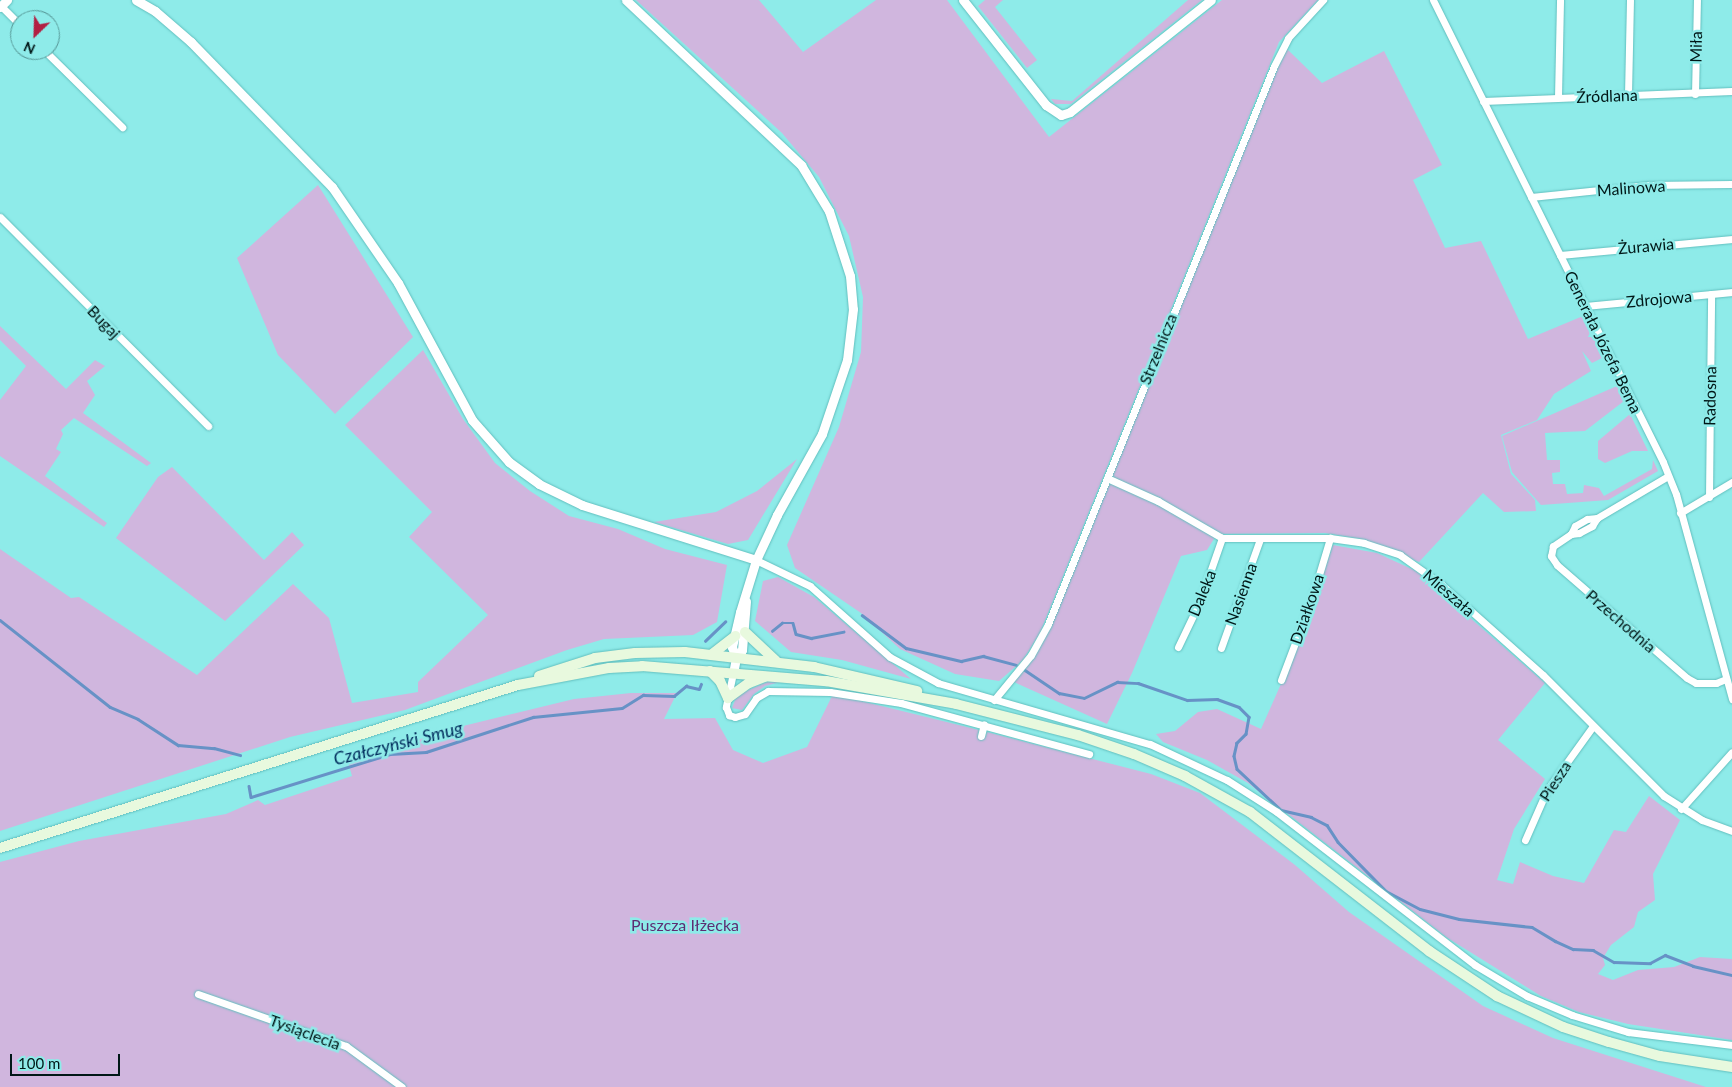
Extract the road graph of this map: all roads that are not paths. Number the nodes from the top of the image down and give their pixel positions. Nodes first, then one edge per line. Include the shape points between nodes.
1 (136, 0) edge
2 (626, 0) edge
3 (962, 0) edge
4 (1211, 0) edge
5 (1323, 0) edge
6 (1434, 0) edge
7 (1560, 0) edge
8 (1630, 0) edge
9 (1697, 0) edge
10 (54, 60) edge
11 (1732, 91) edge
12 (1695, 94) junction
13 (1628, 96) junction
14 (1558, 98) junction
15 (1483, 101) junction
16 (122, 127) dead end
17 (1732, 184) edge
18 (1531, 198) junction
19 (0, 217) edge
20 (1732, 239) edge
21 (1560, 255) junction
22 (1732, 292) edge
23 (1711, 294) junction
24 (1585, 306) junction
25 (208, 426) dead end
26 (1668, 476) junction
27 (1107, 478) junction
28 (1732, 482) edge
29 (1709, 497) junction
30 (1680, 513) junction
31 (1222, 538) junction
32 (1330, 538) junction
33 (1260, 540) junction
34 (756, 560) junction
35 (740, 634) junction
36 (1178, 647) dead end
37 (1221, 648) dead end
38 (711, 656) junction
39 (736, 658) junction
40 (777, 662) junction
41 (710, 671) junction
42 (733, 673) junction
43 (771, 675) junction
44 (1726, 679) junction
45 (1281, 680) dead end
46 (518, 685) junction
47 (728, 698) junction
48 (1732, 699) edge
49 (994, 700) junction
50 (956, 704) junction
51 (984, 724) junction
52 (1593, 726) junction
53 (981, 736) dead end
54 (1732, 752) edge
55 (1088, 754) dead end
56 (1681, 809) junction
57 (1732, 831) edge
58 (1525, 840) dead end
59 (0, 848) edge
60 (198, 994) dead end
61 (1732, 1045) edge
62 (1732, 1067) edge
63 (402, 1087) edge

1 - 34 street via 155,11 192,42 332,187 398,283 472,420 509,462 539,484 582,505
2 - 34 street via 797,161 829,211 848,265 853,309 851,342 842,376 818,443 777,515
3 - 4 street via 1046,105 1063,114
5 - 27 street, Strzelnicza via 1288,38 1274,66
6 - 15 street, Generała Józefa Bema
7 - 14 street
8 - 13 street
9 - 12 street, Miła
10 - 16 street
11 - 12 street, Źródlana
12 - 13 street, Źródlana
13 - 14 street, Źródlana
14 - 15 street, Źródlana
15 - 18 street, Generała Józefa Bema
17 - 18 street, Malinowa via 1648,185
18 - 21 street, Generała Józefa Bema
19 - 25 street, Bugaj
20 - 21 street, Żurawia
21 - 24 street, Generała Józefa Bema
22 - 23 street, Zdrojowa
23 - 24 street, Zdrojowa
23 - 29 street, Radosna
24 - 26 street, Generała Józefa Bema
26 - 30 street, Generała Józefa Bema
26 - 44 street, Przechodnia via 1597,518 1592,526 1571,534 1552,547 1551,556 1556,565 1687,678 1716,683
27 - 31 street, Mieszała via 1158,500
27 - 49 street, Strzelnicza via 1040,639
28 - 29 street
29 - 30 street
30 - 44 street, Generała Józefa Bema
31 - 33 street, Mieszała
31 - 36 street, Daleka via 1200,601
32 - 33 street, Mieszała
32 - 45 street, Działkowa via 1312,598
32 - 52 street, Mieszała via 1387,550 1420,567 1543,675
33 - 37 street, Nasienna
34 - 35 street
34 - 49 street via 810,586 890,657 938,684
35 - 38 main road
35 - 39 street via 732,647
35 - 40 main road
38 - 39 main road
38 - 46 main road via 660,652 595,658
39 - 40 main road
39 - 42 street
40 - 50 main road via 859,676
41 - 42 main road
41 - 46 main road via 642,666 609,668
41 - 47 main road via 720,681
42 - 43 main road
42 - 47 street
43 - 47 main road via 749,683
43 - 50 main road via 846,684
44 - 48 street, Generała Józefa Bema
46 - 59 main road
47 - 51 street via 727,711 735,717 745,714 764,693 792,689 876,698
49 - 61 street via 1150,744 1226,780 1277,812 1475,965 1526,996 1572,1015 1628,1032
50 - 62 main road via 1078,735 1134,754 1221,795 1250,812 1429,950 1497,996 1532,1014 1609,1042 1660,1056
51 - 53 street
51 - 55 street
52 - 56 street, Mieszała via 1642,776
52 - 58 street, Piesza via 1547,790
54 - 56 street
56 - 57 street, Mieszała
60 - 63 street, Tysiąclecia via 346,1046

